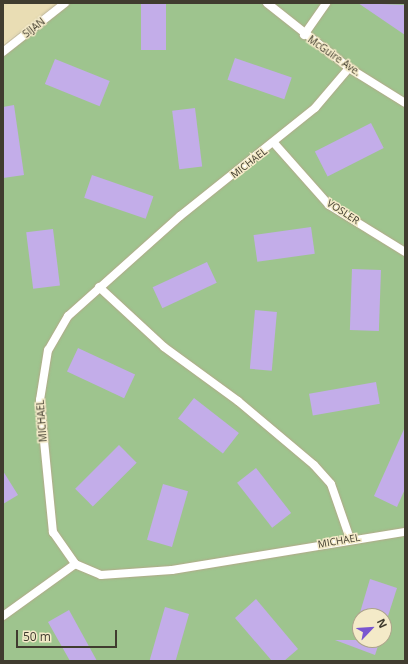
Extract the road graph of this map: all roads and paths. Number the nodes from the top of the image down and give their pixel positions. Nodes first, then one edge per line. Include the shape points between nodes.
1 (65, 3) edge
2 (267, 3) edge
3 (326, 3) edge
4 (304, 35) junction
5 (3, 52) edge
6 (349, 68) junction
7 (405, 103) edge
8 (274, 143) junction
9 (405, 252) edge
10 (100, 287) junction
11 (405, 532) edge
12 (350, 539) junction
13 (74, 564) junction
14 (3, 616) edge

1 - 5 lane, SIJAN
2 - 4 lane, McGuire Ave.
3 - 4 lane
4 - 6 lane, McGuire Ave.
6 - 7 lane, McGuire Ave.
6 - 8 lane, MICHAEL via 315,108
8 - 9 lane, VOSLER via 329,205
8 - 10 lane, MICHAEL via 180,216
10 - 12 lane via 164,347 238,401 314,465 331,484
10 - 13 lane, MICHAEL via 68,316 48,350 40,400 53,532
11 - 12 lane, MICHAEL
12 - 13 lane, MICHAEL via 172,570 101,575
13 - 14 lane

